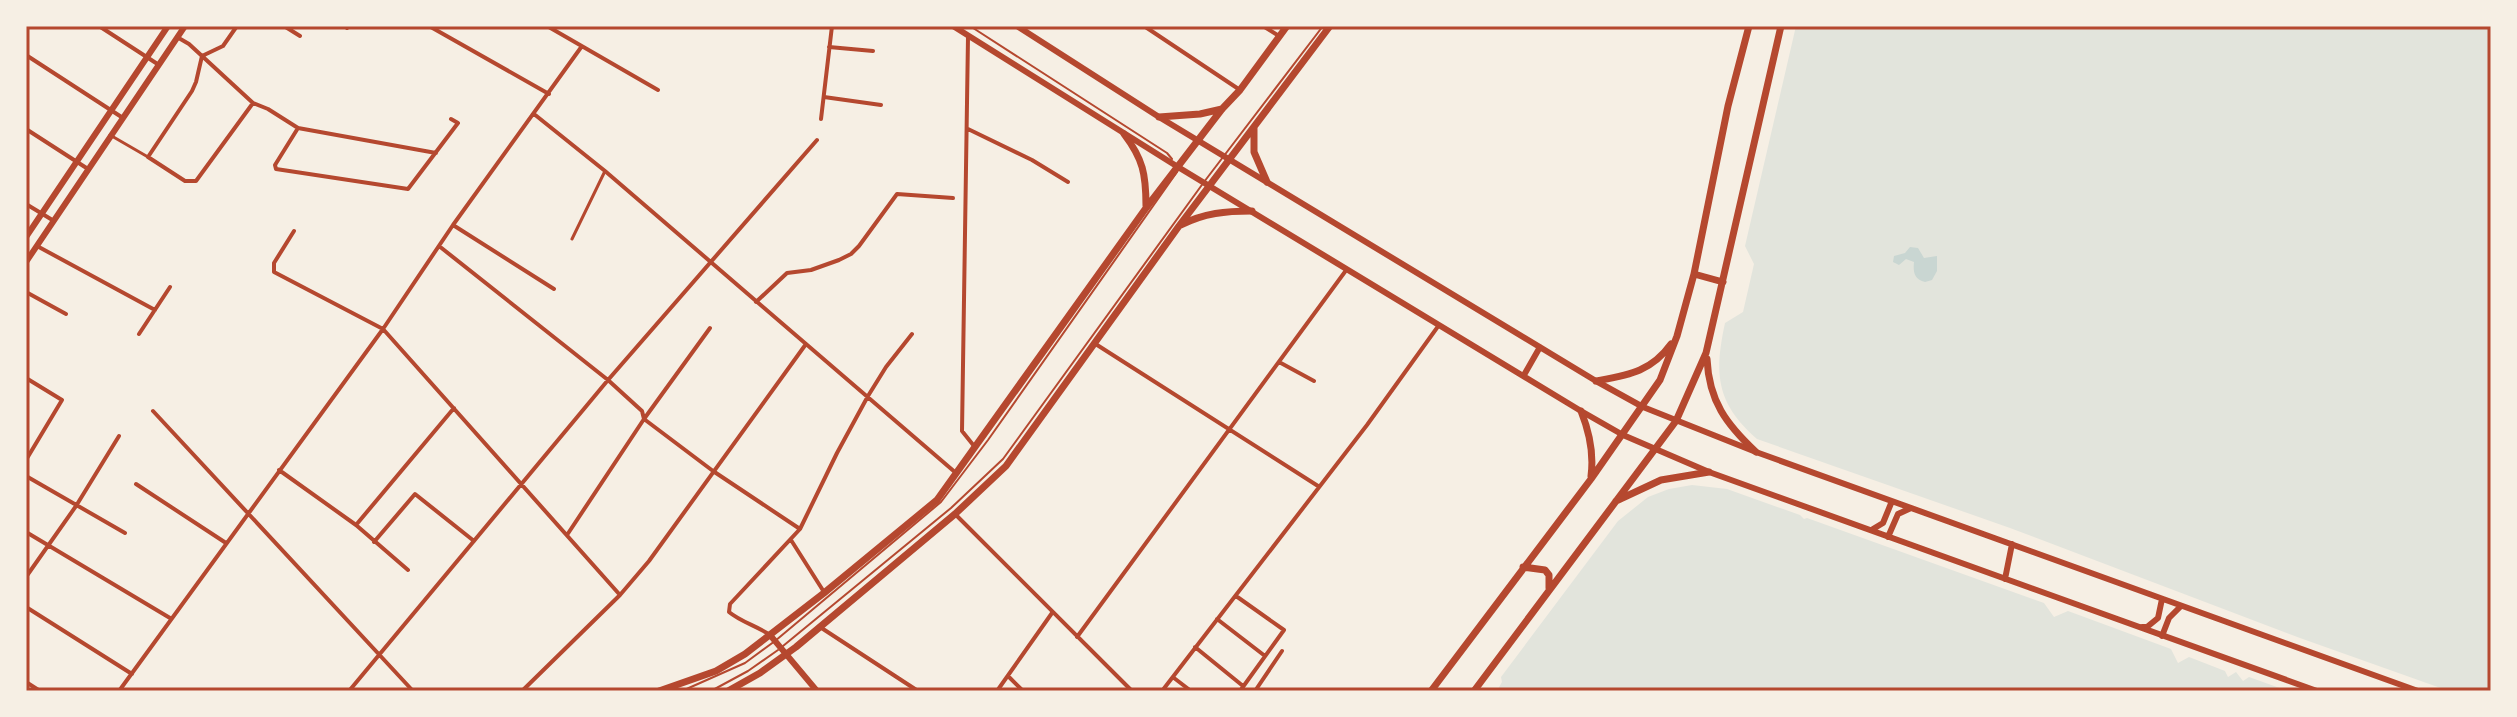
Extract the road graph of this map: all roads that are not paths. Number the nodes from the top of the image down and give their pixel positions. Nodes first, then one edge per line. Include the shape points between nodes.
1 (99, 26) edge
2 (168, 26) edge
3 (185, 26) edge
4 (237, 26) edge
5 (284, 26) edge
6 (429, 26) edge
7 (547, 26) edge
8 (832, 26) edge
9 (953, 26) edge
10 (970, 26) edge
11 (1017, 26) edge
12 (1144, 26) edge
13 (1263, 26) edge
14 (1287, 26) edge
15 (1323, 26) edge
16 (1330, 26) edge
17 (1749, 26) edge
18 (1781, 26) edge
19 (968, 35) junction
20 (300, 36) dead end
21 (1279, 36) junction
22 (177, 37) junction
23 (582, 46) junction
24 (829, 47) junction
25 (873, 51) dead end
26 (26, 55) edge
27 (202, 56) junction
28 (148, 57) junction
29 (159, 65) junction
30 (658, 90) dead end
31 (1240, 90) junction
32 (549, 94) junction
33 (824, 97) junction
34 (253, 103) junction
35 (881, 105) dead end
36 (1222, 109) junction
37 (111, 110) junction
38 (534, 114) junction
39 (1159, 117) junction
40 (123, 118) junction
41 (451, 119) dead end
42 (821, 119) dead end
43 (1255, 126) junction
44 (298, 128) junction
45 (26, 129) edge
46 (967, 129) junction
47 (1124, 134) junction
48 (110, 135) junction
49 (817, 140) dead end
50 (1198, 140) junction
51 (436, 153) junction
52 (148, 157) junction
53 (1227, 158) junction
54 (77, 161) junction
55 (1178, 167) junction
56 (88, 169) junction
57 (605, 171) junction
58 (1068, 182) dead end
59 (1267, 182) junction
60 (1207, 184) junction
61 (953, 198) dead end
62 (26, 204) edge
63 (1146, 208) junction
64 (1252, 211) junction
65 (42, 214) junction
66 (54, 221) junction
67 (453, 225) junction
68 (1179, 226) junction
69 (294, 231) dead end
70 (26, 237) edge
71 (572, 239) dead end
72 (37, 246) junction
73 (439, 246) junction
74 (26, 262) edge
75 (709, 262) junction
76 (1347, 269) junction
77 (1694, 274) junction
78 (1723, 282) junction
79 (170, 287) dead end
80 (554, 289) dead end
81 (26, 292) edge
82 (756, 302) junction
83 (155, 310) junction
84 (66, 314) dead end
85 (1439, 325) junction
86 (710, 328) dead end
87 (383, 329) junction
88 (139, 334) dead end
89 (912, 334) dead end
90 (1677, 336) junction
91 (1094, 343) junction
92 (806, 344) junction
93 (1540, 347) junction
94 (1706, 353) junction
95 (1279, 362) junction
96 (1524, 375) junction
97 (26, 378) edge
98 (608, 380) junction
99 (1314, 381) dead end
100 (1596, 381) junction
101 (868, 396) junction
102 (1643, 407) junction
103 (454, 408) junction
104 (153, 411) dead end
105 (1581, 411) junction
106 (644, 419) junction
107 (1676, 421) junction
108 (1230, 428) junction
109 (1623, 435) junction
110 (119, 436) dead end
111 (974, 446) junction
112 (1654, 450) junction
113 (1756, 452) junction
114 (26, 460) edge
115 (279, 470) junction
116 (713, 471) junction
117 (1709, 472) junction
118 (956, 473) junction
119 (26, 476) edge
120 (1591, 479) junction
121 (136, 484) dead end
122 (522, 484) junction
123 (1318, 486) junction
124 (1892, 501) junction
125 (1614, 502) junction
126 (76, 506) junction
127 (1911, 508) junction
128 (247, 514) junction
129 (955, 514) junction
130 (356, 525) junction
131 (800, 529) junction
132 (1869, 530) junction
133 (26, 532) edge
134 (125, 533) dead end
135 (567, 535) junction
136 (1888, 537) junction
137 (791, 540) junction
138 (474, 541) junction
139 (374, 542) junction
140 (226, 543) junction
141 (2012, 544) junction
142 (49, 546) junction
143 (1523, 567) junction
144 (408, 570) dead end
145 (26, 577) edge
146 (2005, 579) junction
147 (1549, 590) junction
148 (824, 593) junction
149 (620, 595) junction
150 (1235, 596) junction
151 (2162, 599) junction
152 (2181, 606) junction
153 (26, 607) edge
154 (1052, 613) junction
155 (170, 618) junction
156 (1217, 619) junction
157 (818, 626) junction
158 (2138, 627) junction
159 (2162, 636) junction
160 (1077, 637) junction
161 (772, 638) junction
162 (1195, 647) junction
163 (784, 651) junction
164 (1282, 651) dead end
165 (378, 655) junction
166 (1265, 656) junction
167 (132, 674) junction
168 (1008, 675) junction
169 (1173, 677) junction
170 (26, 682) edge
171 (1242, 688) edge
172 (2409, 689) edge
173 (40, 691) edge
174 (119, 691) edge
175 (349, 691) edge
176 (413, 691) edge
177 (522, 691) edge
178 (659, 691) edge
179 (682, 691) edge
180 (711, 691) edge
181 (728, 691) edge
182 (817, 691) edge
183 (918, 691) edge
184 (997, 691) edge
185 (1023, 691) edge
186 (1132, 691) edge
187 (1162, 691) edge
188 (1191, 691) edge
189 (1255, 691) edge
190 (1431, 691) edge
191 (1474, 691) edge
192 (2317, 691) edge
193 (2418, 691) edge

1 - 28 street
2 - 28 main road
3 - 22 main road
4 - 27 street via 223,46
5 - 20 street
6 - 32 street
7 - 23 street
8 - 24 street
9 - 19 main road
10 - 55 lane via 1167,153
11 - 39 main road
12 - 31 street
13 - 21 street
14 - 21 main road
15 - 53 lane
16 - 43 main road
17 - 77 main road
18 - 78 main road
19 - 46 street
19 - 47 main road
21 - 31 main road
22 - 27 street
22 - 29 main road
23 - 30 street
23 - 32 street
24 - 25 street
24 - 33 street
26 - 37 street
27 - 34 street
27 - 52 street via 192,91
28 - 29 street
28 - 37 main road
29 - 40 main road
31 - 36 main road
32 - 38 street
33 - 35 street
33 - 42 street
34 - 44 street
34 - 52 street via 193,183
36 - 39 main road
36 - 50 main road
37 - 40 street
37 - 54 main road
38 - 57 street
38 - 67 street
39 - 50 main road
40 - 48 main road
41 - 51 street via 458,123
43 - 53 main road
43 - 59 main road via 1254,152
44 - 51 street
44 - 51 street via 275,168 409,189
45 - 54 street
46 - 58 street
46 - 111 street via 962,431
47 - 55 main road
47 - 63 main road via 1144,172
48 - 52 street
48 - 56 main road
49 - 75 street
50 - 53 main road
50 - 55 main road
53 - 59 main road
53 - 60 main road
54 - 56 street
54 - 65 main road
55 - 60 main road
55 - 63 main road
55 - 161 lane via 941,502
56 - 66 main road
57 - 71 street
57 - 75 street
59 - 93 main road
60 - 64 main road
60 - 68 main road
60 - 163 lane via 1003,459
61 - 82 street via 897,194 851,254 787,273
62 - 65 street
63 - 111 main road
64 - 68 main road via 1212,213
64 - 76 main road
65 - 66 street
65 - 70 main road
66 - 72 main road
67 - 73 street
67 - 80 street
68 - 91 main road
69 - 87 street via 274,272
72 - 74 main road
72 - 83 street
73 - 87 street
73 - 98 street
75 - 82 street
75 - 98 street
76 - 85 main road
76 - 95 street
77 - 78 main road
77 - 90 main road
78 - 94 main road
79 - 83 street
81 - 84 street
82 - 92 street
83 - 88 street
85 - 96 main road
85 - 123 street
86 - 106 street
87 - 103 street
87 - 115 street
89 - 101 street
90 - 100 main road via 1660,359 1641,371
90 - 102 main road
91 - 108 street
91 - 129 main road via 1006,466
92 - 101 street
92 - 116 street
93 - 96 main road
93 - 100 main road
94 - 107 main road
94 - 113 main road via 1717,407
95 - 99 street
95 - 108 street
96 - 105 main road
97 - 114 street via 62,400
98 - 106 street
98 - 122 street
100 - 102 main road
101 - 118 street
101 - 131 street
102 - 107 main road
102 - 109 main road
103 - 122 street
103 - 130 street
104 - 128 street
105 - 109 main road
105 - 120 main road via 1593,463
106 - 116 street
106 - 135 street
107 - 112 main road
107 - 113 main road
108 - 123 street
108 - 160 street
109 - 112 main road
109 - 120 main road
110 - 126 street
111 - 118 main road
112 - 117 main road
112 - 125 main road
113 - 124 main road
115 - 128 street
115 - 130 street
116 - 131 street
116 - 149 street
117 - 125 main road via 1661,480
117 - 132 main road
118 - 148 main road via 937,500
119 - 126 street
120 - 143 main road
121 - 140 street
122 - 135 street
122 - 138 street
123 - 150 street
124 - 127 main road
124 - 132 main road via 1883,523
125 - 147 main road
126 - 134 street
126 - 142 street
127 - 136 main road via 1898,514
127 - 141 main road
128 - 140 street
128 - 165 street
129 - 154 street
129 - 157 main road
130 - 139 street
131 - 137 street
132 - 136 main road
133 - 142 street
135 - 149 street
136 - 146 main road
137 - 148 street
137 - 161 street via 728,608
138 - 139 street via 415,494
138 - 165 street
139 - 144 street
140 - 155 street
141 - 146 main road
141 - 151 main road
142 - 145 street
142 - 155 street
143 - 147 main road via 1545,570
143 - 190 main road
146 - 158 main road
147 - 191 main road
148 - 161 main road
149 - 177 street
150 - 156 street
150 - 166 street via 1284,630
151 - 152 main road
151 - 158 main road via 2153,624
152 - 159 main road
152 - 172 main road
153 - 167 street
154 - 160 street
154 - 168 street
155 - 167 street
156 - 162 street
156 - 166 street
157 - 163 main road
157 - 183 street
158 - 159 main road
159 - 192 main road
160 - 186 street
161 - 163 main road
161 - 178 main road via 716,671
161 - 179 lane via 745,663
162 - 169 street
162 - 171 street
163 - 180 lane
163 - 181 main road
163 - 182 main road
164 - 189 street
165 - 175 street
165 - 176 street
166 - 171 street
167 - 174 street
168 - 184 street
168 - 185 street
169 - 187 street
169 - 188 street
170 - 173 street
172 - 193 main road

